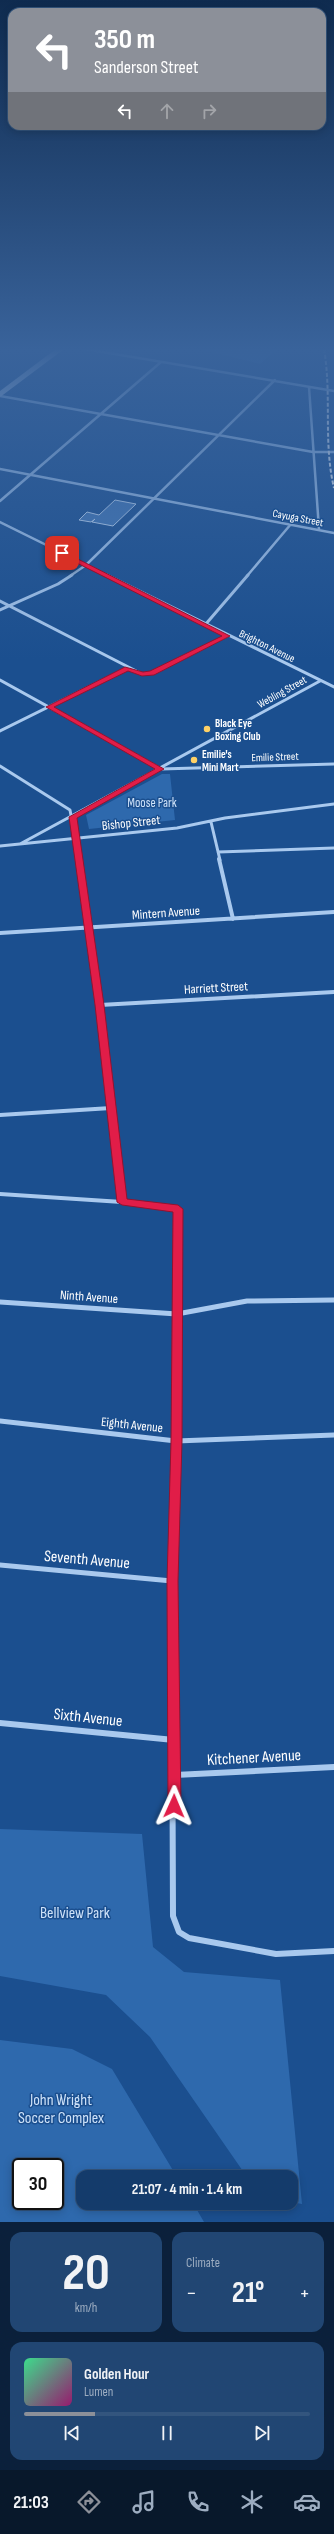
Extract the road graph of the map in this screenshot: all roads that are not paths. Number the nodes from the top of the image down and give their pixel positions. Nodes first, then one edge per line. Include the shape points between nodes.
1 (313, 452) edge
2 (54, 453) edge
3 (201, 453) edge
4 (0, 469) edge
5 (28, 474) junction
6 (153, 499) junction
7 (0, 501) edge
8 (0, 522) edge
9 (291, 524) junction
10 (319, 529) junction
11 (334, 533) edge
12 (86, 565) junction
13 (0, 601) edge
14 (9, 606) junction
15 (0, 610) edge
16 (205, 625) junction
17 (227, 636) junction
18 (127, 668) junction
19 (0, 680) edge
20 (320, 681) junction
21 (334, 688) edge
22 (49, 707) junction
23 (0, 731) edge
24 (334, 764) edge
25 (0, 766) edge
26 (161, 769) junction
27 (334, 804) edge
28 (73, 817) junction
29 (212, 822) junction
30 (78, 839) junction
31 (20, 844) junction
32 (0, 846) edge
33 (334, 848) edge
34 (218, 852) junction
35 (334, 912) edge
36 (233, 919) junction
37 (88, 928) junction
38 (0, 933) edge
39 (334, 992) edge
40 (100, 1005) junction
41 (111, 1108) junction
42 (0, 1115) edge
43 (0, 1194) edge
44 (122, 1202) junction
45 (334, 1300) edge
46 (0, 1302) edge
47 (177, 1314) junction
48 (0, 1421) edge
49 (334, 1435) edge
50 (176, 1441) junction
51 (0, 1565) edge
52 (172, 1581) junction
53 (0, 1723) edge
54 (174, 1740) junction
55 (334, 1768) edge
56 (175, 1775) junction
57 (334, 1951) edge

1 - 10 street
2 - 5 street
3 - 6 street
4 - 5 street, Cayuga Street
5 - 6 street, Cayuga Street
5 - 7 street
6 - 9 street, Cayuga Street
6 - 12 street
8 - 12 street, Brighton Avenue
9 - 10 street, Cayuga Street
9 - 16 street
10 - 11 street, Cayuga Street
12 - 14 street via 58,584
12 - 16 street, Brighton Avenue
13 - 14 street
14 - 15 street
14 - 18 street
16 - 17 street, Brighton Avenue
17 - 18 street via 152,673 142,674
17 - 20 street, Brighton Avenue
18 - 22 street
19 - 22 street
20 - 21 street, Brighton Avenue
20 - 26 street, Webling Street
22 - 23 street
22 - 26 street
24 - 26 street, Emilie Street
25 - 28 street via 70,810
26 - 28 street, Webling Street
27 - 29 street, Bishop Street via 225,818
28 - 30 street
28 - 31 street, Webling Street
29 - 30 street, Bishop Street
29 - 34 street
30 - 31 street, Bishop Street
30 - 37 street
31 - 32 street, Bishop Street
33 - 34 street
34 - 36 street
35 - 36 street, Mintern Avenue
36 - 37 street, Mintern Avenue
37 - 38 street, Mintern Avenue
37 - 40 street
39 - 40 street, Harriett Street
40 - 41 street
41 - 42 street
41 - 44 street
43 - 44 street
44 - 47 street via 178,1209
45 - 47 street, Ninth Avenue via 247,1302
46 - 47 street, Ninth Avenue
47 - 50 street
48 - 50 street, Eighth Avenue
49 - 50 street, Eighth Avenue
50 - 52 street
51 - 52 street, Seventh Avenue
52 - 54 street
53 - 54 street, Sixth Avenue
54 - 56 street
55 - 56 street, Kitchener Avenue
56 - 57 street via 173,1916 179,1932 189,1938 276,1954

